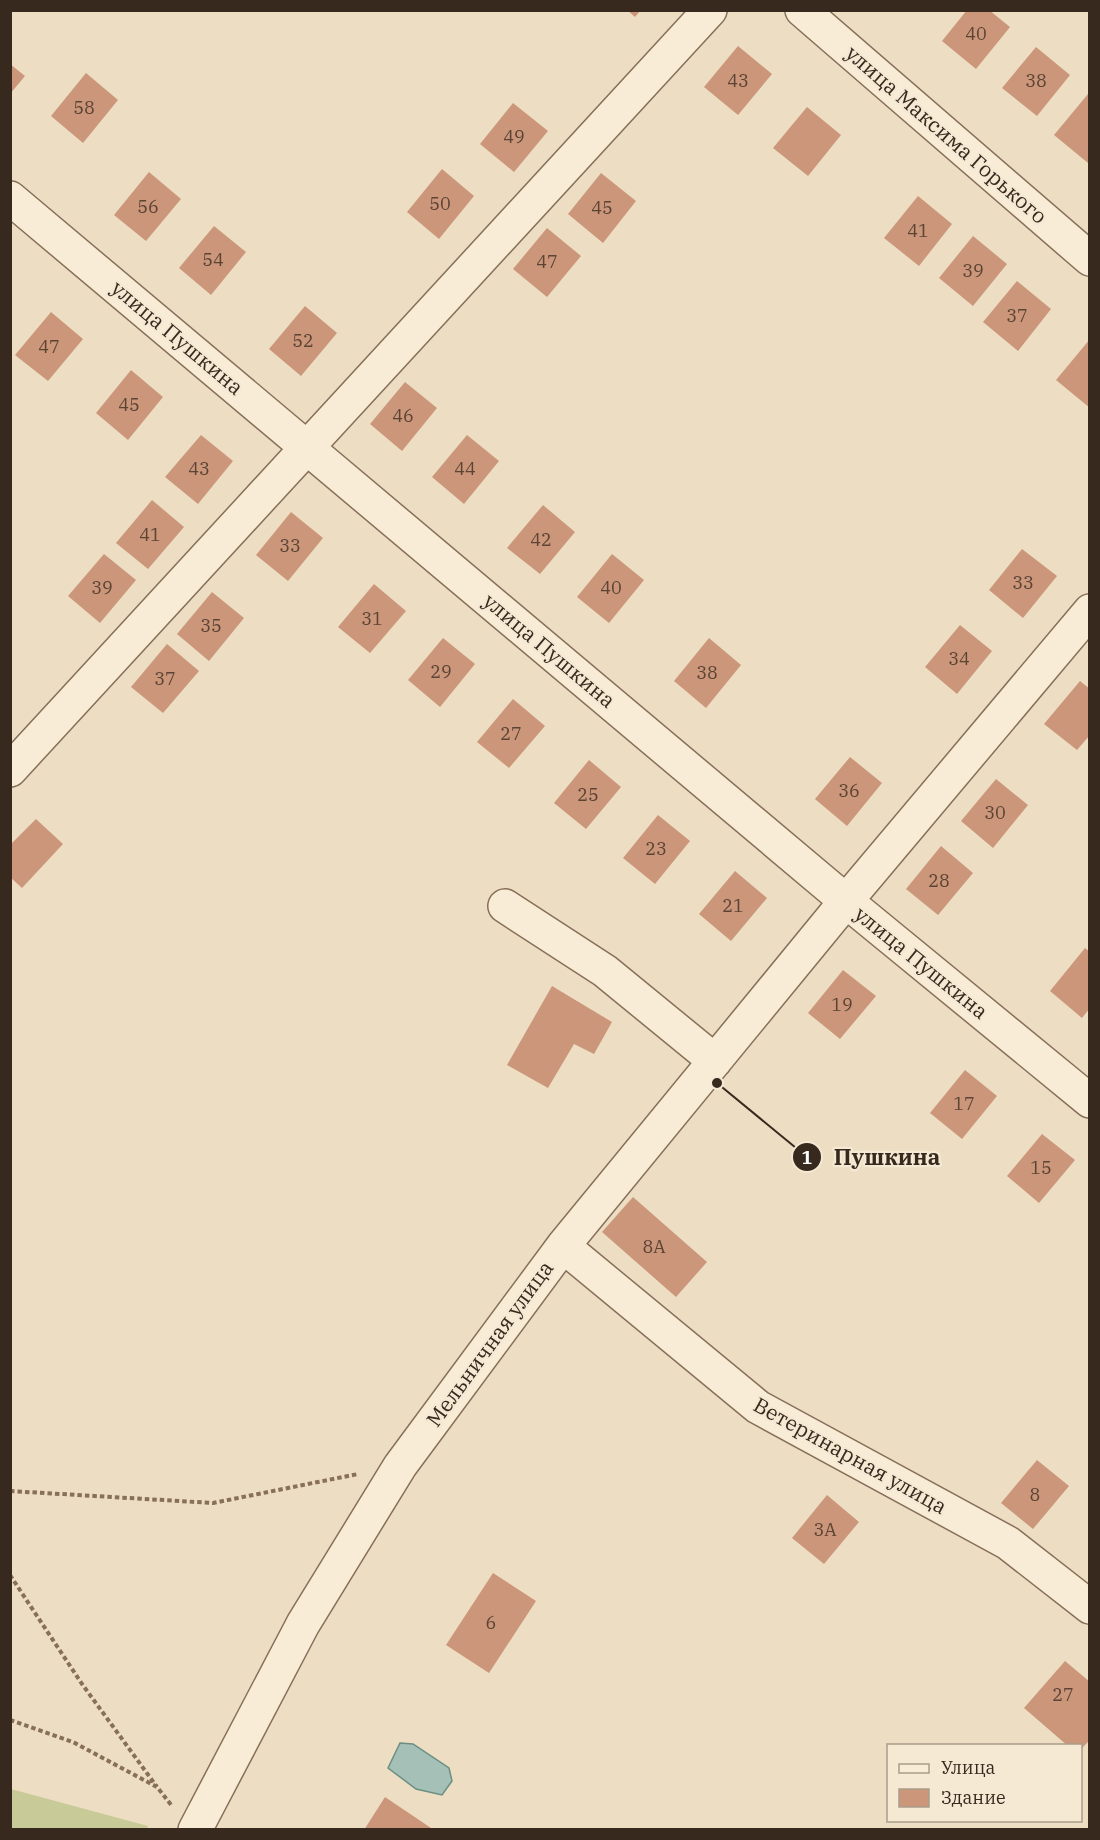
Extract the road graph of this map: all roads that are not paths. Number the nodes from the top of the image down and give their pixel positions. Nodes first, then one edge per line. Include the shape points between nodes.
1 (710, 10) edge
2 (802, 10) edge
3 (10, 198) edge
4 (1089, 259) edge
5 (307, 448) junction
6 (1089, 611) edge
7 (10, 770) edge
8 (846, 901) junction
9 (505, 906) dead end
10 (715, 1061) junction
11 (1089, 1101) edge
12 (562, 1246) junction
13 (1089, 1607) edge
14 (186, 1821) edge

1 - 5 street
2 - 4 street, улица Максима Горького
3 - 5 street, улица Пушкина
5 - 7 street
5 - 8 street, улица Пушкина
6 - 8 street, Мельничная улица
8 - 10 street, Мельничная улица
8 - 11 street, улица Пушкина
9 - 10 street via 605,971
10 - 12 street, Мельничная улица
12 - 13 street, Ветеринарная улица via 758,1407 1008,1543
12 - 14 street, Мельничная улица via 400,1466

